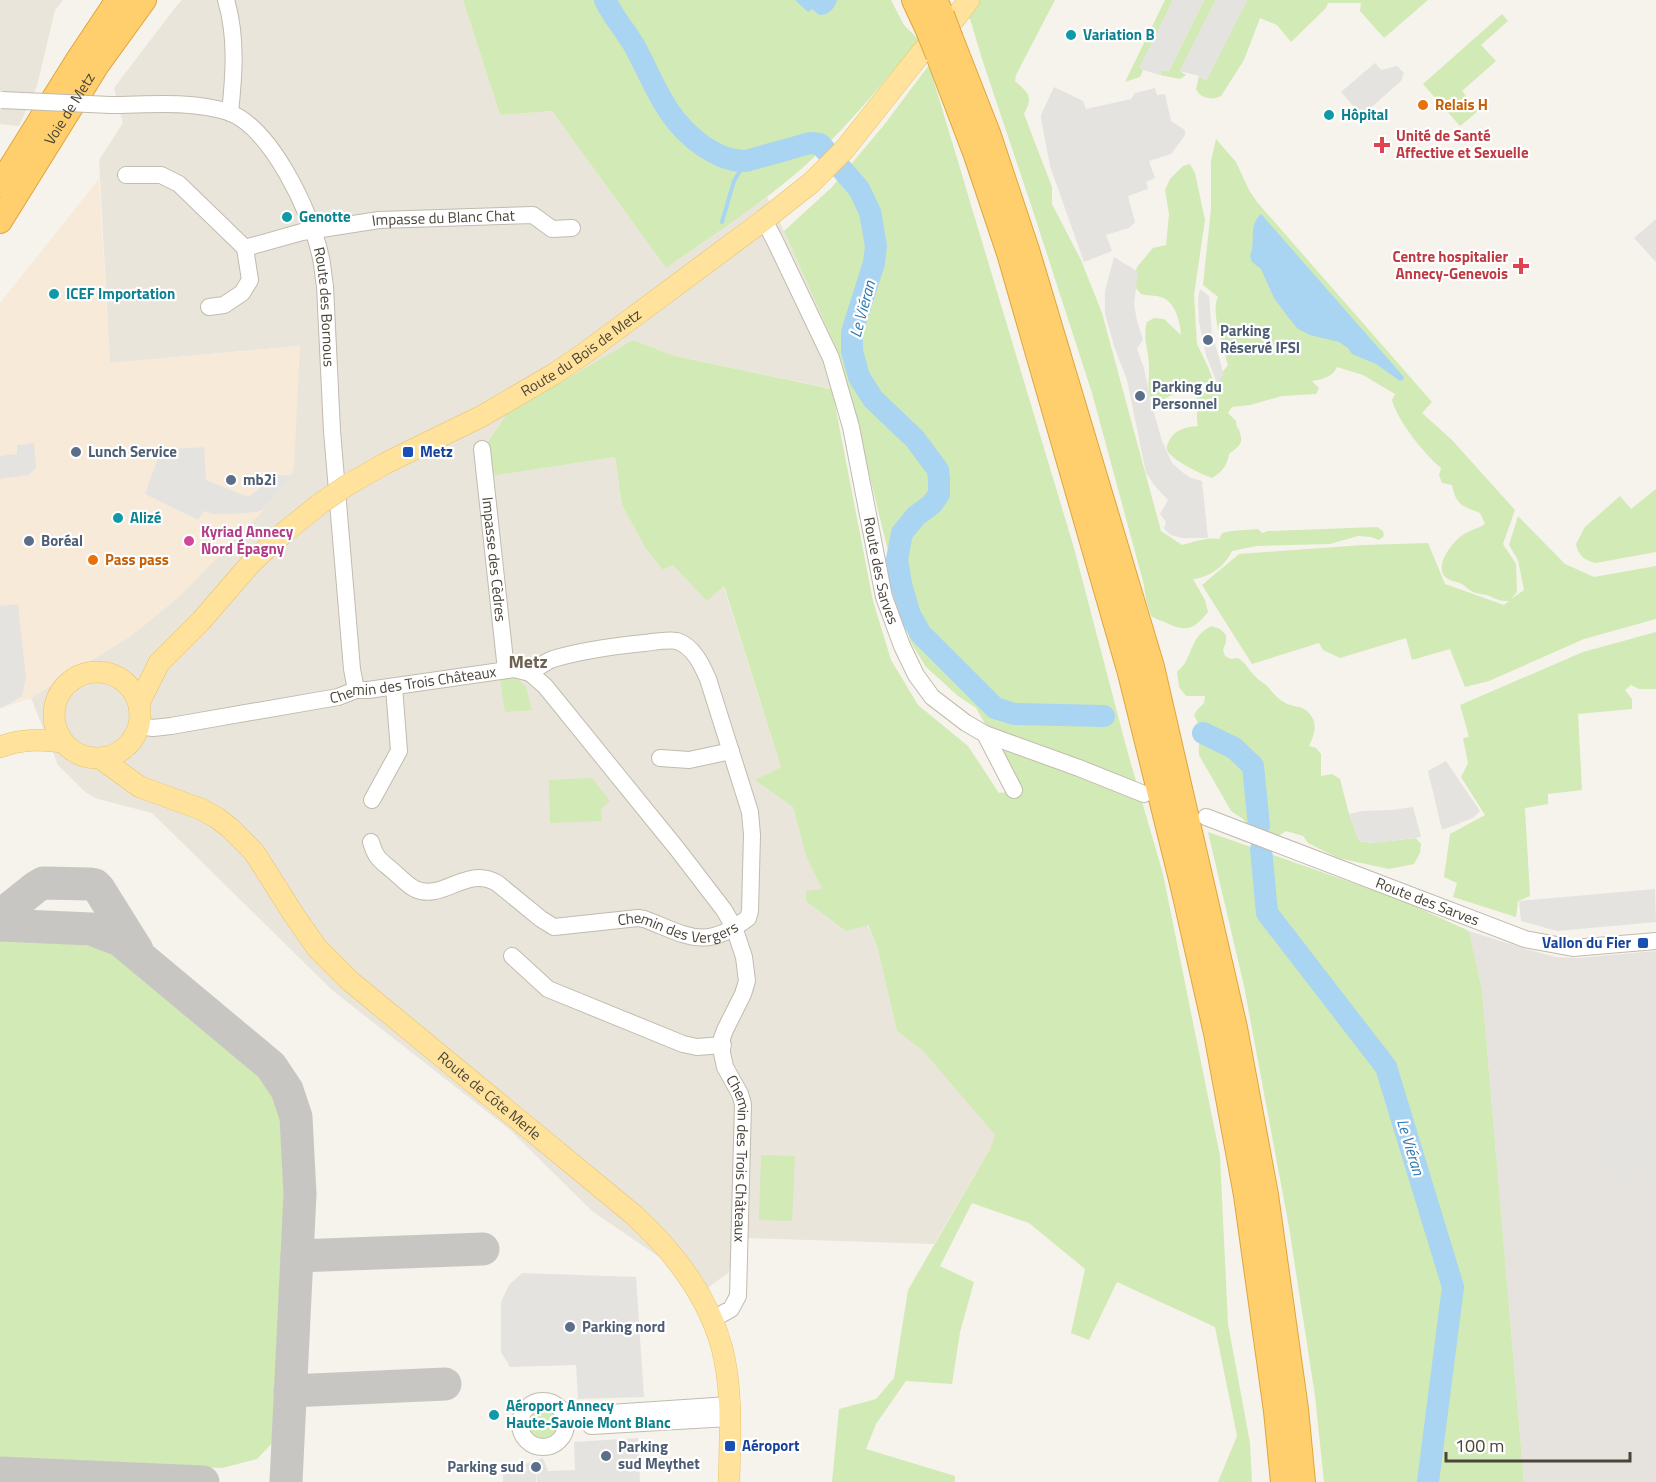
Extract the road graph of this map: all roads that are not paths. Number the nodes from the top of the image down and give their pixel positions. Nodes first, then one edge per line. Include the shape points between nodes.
1 (118, 0) edge
2 (144, 0) edge
3 (226, 0) edge
4 (914, 0) edge
5 (969, 0) edge
6 (935, 15) edge
7 (945, 47) junction
8 (1, 100) edge
9 (230, 113) junction
10 (126, 175) dead end
11 (0, 185) edge
12 (0, 220) edge
13 (764, 220) junction
14 (572, 228) dead end
15 (313, 230) junction
16 (245, 248) junction
17 (209, 307) dead end
18 (482, 449) dead end
19 (159, 663) junction
20 (506, 670) junction
21 (530, 673) junction
22 (114, 675) junction
23 (394, 687) junction
24 (356, 690) junction
25 (139, 703) junction
26 (54, 714) junction
27 (139, 726) junction
28 (985, 734) junction
29 (21, 740) junction
30 (63, 742) junction
31 (128, 746) junction
32 (0, 747) edge
33 (731, 751) junction
34 (100, 758) junction
35 (660, 758) dead end
36 (133, 782) junction
37 (1014, 790) dead end
38 (1144, 794) dead end
39 (372, 800) dead end
40 (1206, 817) dead end
41 (371, 842) dead end
42 (734, 927) junction
43 (1656, 941) edge
44 (512, 956) dead end
45 (723, 1045) junction
46 (711, 1320) junction
47 (729, 1412) junction
48 (566, 1422) dead end
49 (729, 1482) edge
50 (1283, 1482) edge
51 (1303, 1482) edge

1 - 11 highway, Voie de Metz
2 - 12 highway, Voie de Metz
3 - 9 street via 235,69
4 - 6 highway
5 - 13 main road, Route du Bois de Metz via 844,150 811,183
6 - 7 highway, bridge
7 - 50 highway via 1130,673 1183,887 1216,1033 1246,1195
7 - 51 highway via 988,136 1027,250 1152,667 1235,1028 1266,1195
8 - 9 street, Route des Bornous, bridge via 185,105
9 - 15 street, Route des Bornous via 252,129 276,157
10 - 16 street via 161,175 179,184
13 - 19 main road, Route du Bois de Metz, bridge via 554,374 482,416 386,463 321,503 252,562
13 - 28 street, Route des Sarves via 831,358 851,427 884,597 902,646 932,697
14 - 15 street, Impasse du Blanc Chat via 552,229 532,215 379,220
15 - 16 street, Impasse du Blanc Chat
15 - 24 street, Route des Bornous via 325,286 332,442
16 - 17 street via 250,280 242,293 224,305
18 - 20 street, Impasse des Cèdres
19 - 22 main road, Route du Bois de Metz
19 - 25 main road, Route du Bois de Metz
20 - 21 street, Chemin des Trois Châteaux
20 - 23 street, Chemin des Trois Châteaux
21 - 33 street via 551,659 598,649 676,641 688,647 704,670
21 - 42 street, Chemin des Vergers via 546,686 678,850
22 - 25 main road via 125,682
22 - 26 main road via 93,672 73,679 56,700
23 - 24 street, Chemin des Trois Châteaux
23 - 39 street via 399,751
24 - 27 street, Chemin des Trois Châteaux via 338,697 171,726
25 - 27 main road
26 - 29 main road
26 - 30 main road
27 - 31 main road
28 - 37 street
28 - 38 street, Route des Sarves
29 - 30 main road
29 - 32 main road
30 - 34 main road via 74,752
31 - 34 main road
31 - 36 main road
33 - 35 street via 689,760
33 - 42 street via 751,822 749,915
34 - 36 main road, Route de Côte Merle
36 - 46 main road, Route de Côte Merle via 201,809 242,838 333,966 634,1215 676,1259
40 - 43 street, Route des Sarves via 1525,939 1573,948
41 - 42 street, Chemin des Vergers via 374,855 416,890 435,892 468,879 490,879 554,927 638,918 697,938 712,937
42 - 45 street, Chemin des Trois Châteaux via 746,975 743,994 724,1030
44 - 45 street via 548,989 683,1044
45 - 46 street, Chemin des Trois Châteaux via 724,1067 743,1104 738,1296 727,1312
46 - 47 main road, Route de Côte Merle via 724,1359
47 - 48 street
47 - 49 main road, Route de Côte Merle

